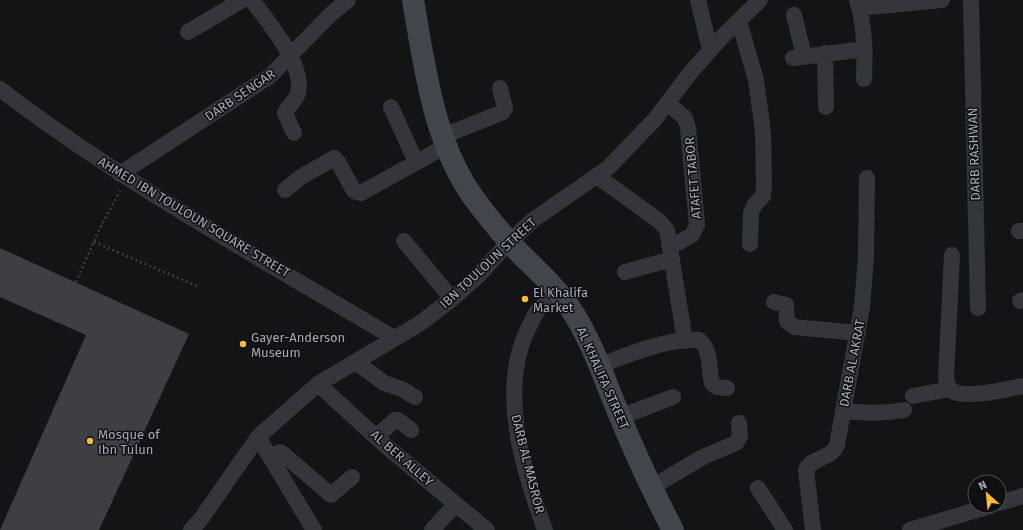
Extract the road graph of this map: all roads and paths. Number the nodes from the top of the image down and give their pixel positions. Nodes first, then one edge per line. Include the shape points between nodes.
1 (242, 0) edge
2 (252, 0) edge
3 (348, 0) edge
4 (414, 0) edge
5 (698, 0) edge
6 (760, 0) edge
7 (942, 0) edge
8 (971, 0) edge
9 (908, 2) edge
10 (858, 4) edge
11 (794, 15) dead end
12 (739, 21) junction
13 (188, 32) dead end
14 (865, 49) junction
15 (710, 50) junction
16 (825, 53) junction
17 (291, 54) junction
18 (864, 79) dead end
19 (500, 88) dead end
20 (0, 89) edge
21 (667, 103) junction
22 (391, 107) dead end
23 (826, 107) dead end
24 (294, 133) dead end
25 (444, 141) junction
26 (416, 162) junction
27 (123, 176) junction
28 (597, 176) junction
29 (868, 178) dead end
30 (285, 190) dead end
31 (404, 241) dead end
32 (94, 242) junction
33 (509, 242) junction
34 (750, 244) dead end
35 (671, 253) junction
36 (977, 254) junction
37 (625, 272) dead end
38 (76, 282) dead end
39 (199, 287) dead end
40 (560, 294) junction
41 (452, 299) junction
42 (774, 302) dead end
43 (978, 308) dead end
44 (858, 332) junction
45 (394, 338) junction
46 (685, 341) junction
47 (356, 362) junction
48 (599, 366) junction
49 (318, 384) junction
50 (1023, 386) edge
51 (727, 388) dead end
52 (950, 389) junction
53 (913, 396) dead end
54 (415, 397) dead end
55 (672, 397) dead end
56 (904, 410) dead end
57 (843, 411) junction
58 (620, 417) junction
59 (739, 423) dead end
60 (411, 430) dead end
61 (258, 437) junction
62 (376, 437) junction
63 (271, 458) junction
64 (352, 477) dead end
65 (652, 487) junction
66 (758, 488) dead end
67 (1023, 496) edge
68 (1007, 501) edge
69 (455, 505) junction
70 (967, 513) edge
71 (916, 529) edge
72 (192, 530) edge
73 (314, 530) edge
74 (432, 530) edge
75 (487, 530) edge
76 (545, 530) edge
77 (673, 530) edge
78 (785, 530) edge
79 (813, 530) edge

1 - 13 street
2 - 17 street
3 - 17 street, DARB SENGAR
4 - 25 street, AL KHALIFA STREET via 428,83
5 - 15 street
6 - 12 street, IBN TOULOUN STREET
7 - 9 street
8 - 36 street, DARB RASHWAN
9 - 10 street
10 - 14 street via 863,19
11 - 16 street via 798,57
12 - 15 street, IBN TOULOUN STREET
12 - 34 street via 756,80 763,132 763,196 751,213
14 - 16 street
14 - 18 street
15 - 21 street, IBN TOULOUN STREET
16 - 23 street
17 - 24 street via 299,91 285,113
17 - 27 street, DARB SENGAR via 270,76
19 - 25 street via 505,108 503,112
20 - 27 street, AHMED IBN TOULOUN SQUARE STREET via 50,127
21 - 28 street, IBN TOULOUN STREET via 630,146
21 - 35 street, ATAFET TABOR via 685,118 688,128 697,225 692,235
22 - 26 street
25 - 26 street
25 - 33 street, AL KHALIFA STREET via 461,178
26 - 30 street via 359,193 354,191 336,160 331,159
27 - 32 path
27 - 45 street, AHMED IBN TOULOUN SQUARE STREET
28 - 33 street, IBN TOULOUN STREET via 533,220
28 - 35 street via 667,230
29 - 44 street, DARB AL AKRAT via 866,257
31 - 41 street
32 - 38 path
32 - 39 path
33 - 40 street, AL KHALIFA STREET
33 - 41 street, IBN TOULOUN STREET via 478,276
35 - 37 street, ATAFET TABOR
35 - 46 street
36 - 43 street, DARB RASHWAN
36 - 52 street via 947,256 946,378
40 - 48 street, AL KHALIFA STREET via 585,332
40 - 76 street, DARB AL MASROR via 538,311 522,342 514,376 515,411 521,446
41 - 45 street, IBN TOULOUN STREET via 419,324
42 - 44 street via 786,305 787,322 794,327
44 - 57 street, DARB AL AKRAT
45 - 47 street, IBN TOULOUN STREET
46 - 48 street via 646,349
46 - 51 street via 699,340 704,344 712,383 717,387
47 - 49 street, IBN TOULOUN STREET
47 - 54 street via 384,383
48 - 58 street, AL KHALIFA STREET
49 - 61 street, IBN TOULOUN STREET
49 - 62 street, AL BER ALLEY
50 - 52 street via 969,394 959,394
52 - 53 street
55 - 58 street
56 - 57 street via 875,414
57 - 79 street, DARB AL AKRAT via 835,450 808,465 806,470
58 - 65 street, AL KHALIFA STREET
59 - 65 street via 740,436 736,443 703,457
60 - 62 street via 395,420
61 - 63 street
61 - 72 street, IBN TOULOUN STREET
62 - 69 street, AL BER ALLEY
63 - 64 street via 282,453 331,495
63 - 73 street
65 - 77 street, AL KHALIFA STREET
66 - 78 street
67 - 68 street
69 - 74 street
69 - 75 street, AL BER ALLEY
70 - 71 street

